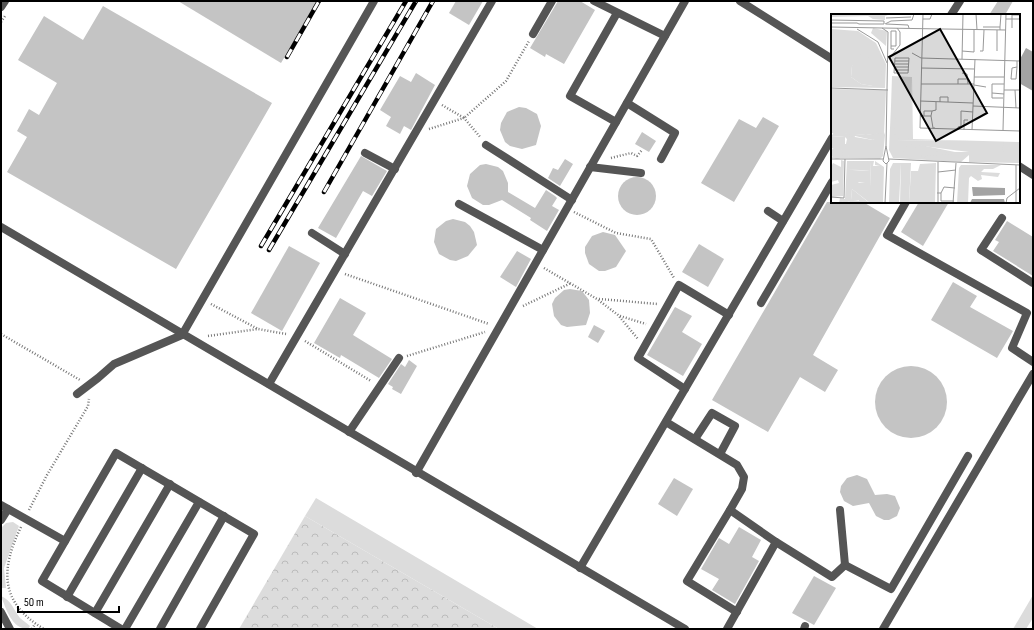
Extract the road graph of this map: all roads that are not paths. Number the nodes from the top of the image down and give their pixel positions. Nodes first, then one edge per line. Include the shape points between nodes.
1 (5, 1) edge
2 (374, 1) edge
3 (492, 1) edge
4 (552, 1) edge
5 (594, 1) edge
6 (685, 1) edge
7 (740, 1) edge
8 (960, 1) edge
9 (1, 7) edge
10 (617, 13) junction
11 (952, 14) edge
12 (533, 34) road end
13 (665, 36) junction
14 (831, 58) edge
15 (627, 103) junction
16 (616, 122) junction
17 (831, 140) edge
18 (486, 145) road end
19 (365, 153) dead end
20 (660, 159) dead end
21 (592, 165) junction
22 (1020, 167) edge
23 (395, 168) junction
24 (641, 172) dead end
25 (1033, 175) edge
26 (831, 184) edge
27 (572, 200) junction
28 (905, 203) edge
29 (459, 204) dead end
30 (768, 211) dead end
31 (1002, 218) dead end
32 (783, 221) junction
33 (1, 227) edge
34 (312, 233) dead end
35 (543, 250) junction
36 (345, 254) junction
37 (1033, 283) edge
38 (761, 303) dead end
39 (729, 314) junction
40 (186, 337) junction
41 (399, 358) road end
42 (1033, 362) edge
43 (1033, 374) edge
44 (269, 384) junction
45 (685, 389) junction
46 (77, 394) dead end
47 (666, 422) junction
48 (349, 432) junction
49 (695, 439) junction
50 (720, 454) junction
51 (968, 456) dead end
52 (142, 468) junction
53 (416, 473) junction
54 (170, 484) junction
55 (199, 502) junction
56 (4, 507) edge
57 (730, 510) junction
58 (840, 510) dead end
59 (224, 516) junction
60 (1, 520) edge
61 (65, 541) junction
62 (776, 542) junction
63 (846, 565) junction
64 (580, 568) junction
65 (67, 596) junction
66 (1, 612) edge
67 (737, 612) junction
68 (95, 614) junction
69 (10, 629) edge
70 (121, 629) edge
71 (125, 629) edge
72 (160, 629) edge
73 (200, 629) edge
74 (685, 629) edge
75 (727, 629) edge
76 (883, 629) edge

1 - 9 lane
2 - 40 lane
3 - 23 lane
4 - 12 lane
5 - 10 lane
6 - 13 lane
7 - 14 lane
8 - 11 lane
10 - 13 lane
10 - 16 lane via 570,96
13 - 15 lane
15 - 16 lane
15 - 20 lane via 675,132
16 - 21 lane
17 - 32 lane
18 - 27 lane
19 - 23 lane
21 - 24 lane
21 - 27 lane
22 - 25 lane
23 - 36 lane
26 - 38 lane
27 - 35 lane
28 - 42 lane via 887,235 1027,313 1012,348
29 - 35 lane
30 - 32 lane
31 - 37 lane via 980,250
32 - 39 lane
33 - 40 lane
34 - 36 lane
35 - 53 lane
36 - 44 lane
39 - 45 lane
39 - 45 lane via 679,285 638,358
40 - 44 lane
40 - 46 lane via 114,364
41 - 48 lane
43 - 76 lane
44 - 48 lane
45 - 47 lane
47 - 49 lane
47 - 64 lane
48 - 53 lane
49 - 50 lane
49 - 50 lane via 712,413 735,426
50 - 57 lane via 737,465 744,477 742,489
51 - 63 lane via 891,589
52 - 54 lane
52 - 61 lane via 116,453
52 - 65 lane
53 - 64 lane
54 - 55 lane
54 - 68 lane
55 - 59 lane
55 - 71 lane
56 - 60 lane
56 - 61 lane
57 - 62 lane
57 - 67 lane via 687,581
58 - 63 lane
59 - 72 lane
59 - 73 lane via 254,534
61 - 65 lane via 42,581
62 - 63 lane via 832,577
62 - 67 lane
64 - 74 lane
65 - 68 lane
66 - 69 lane
67 - 75 lane
68 - 70 lane

